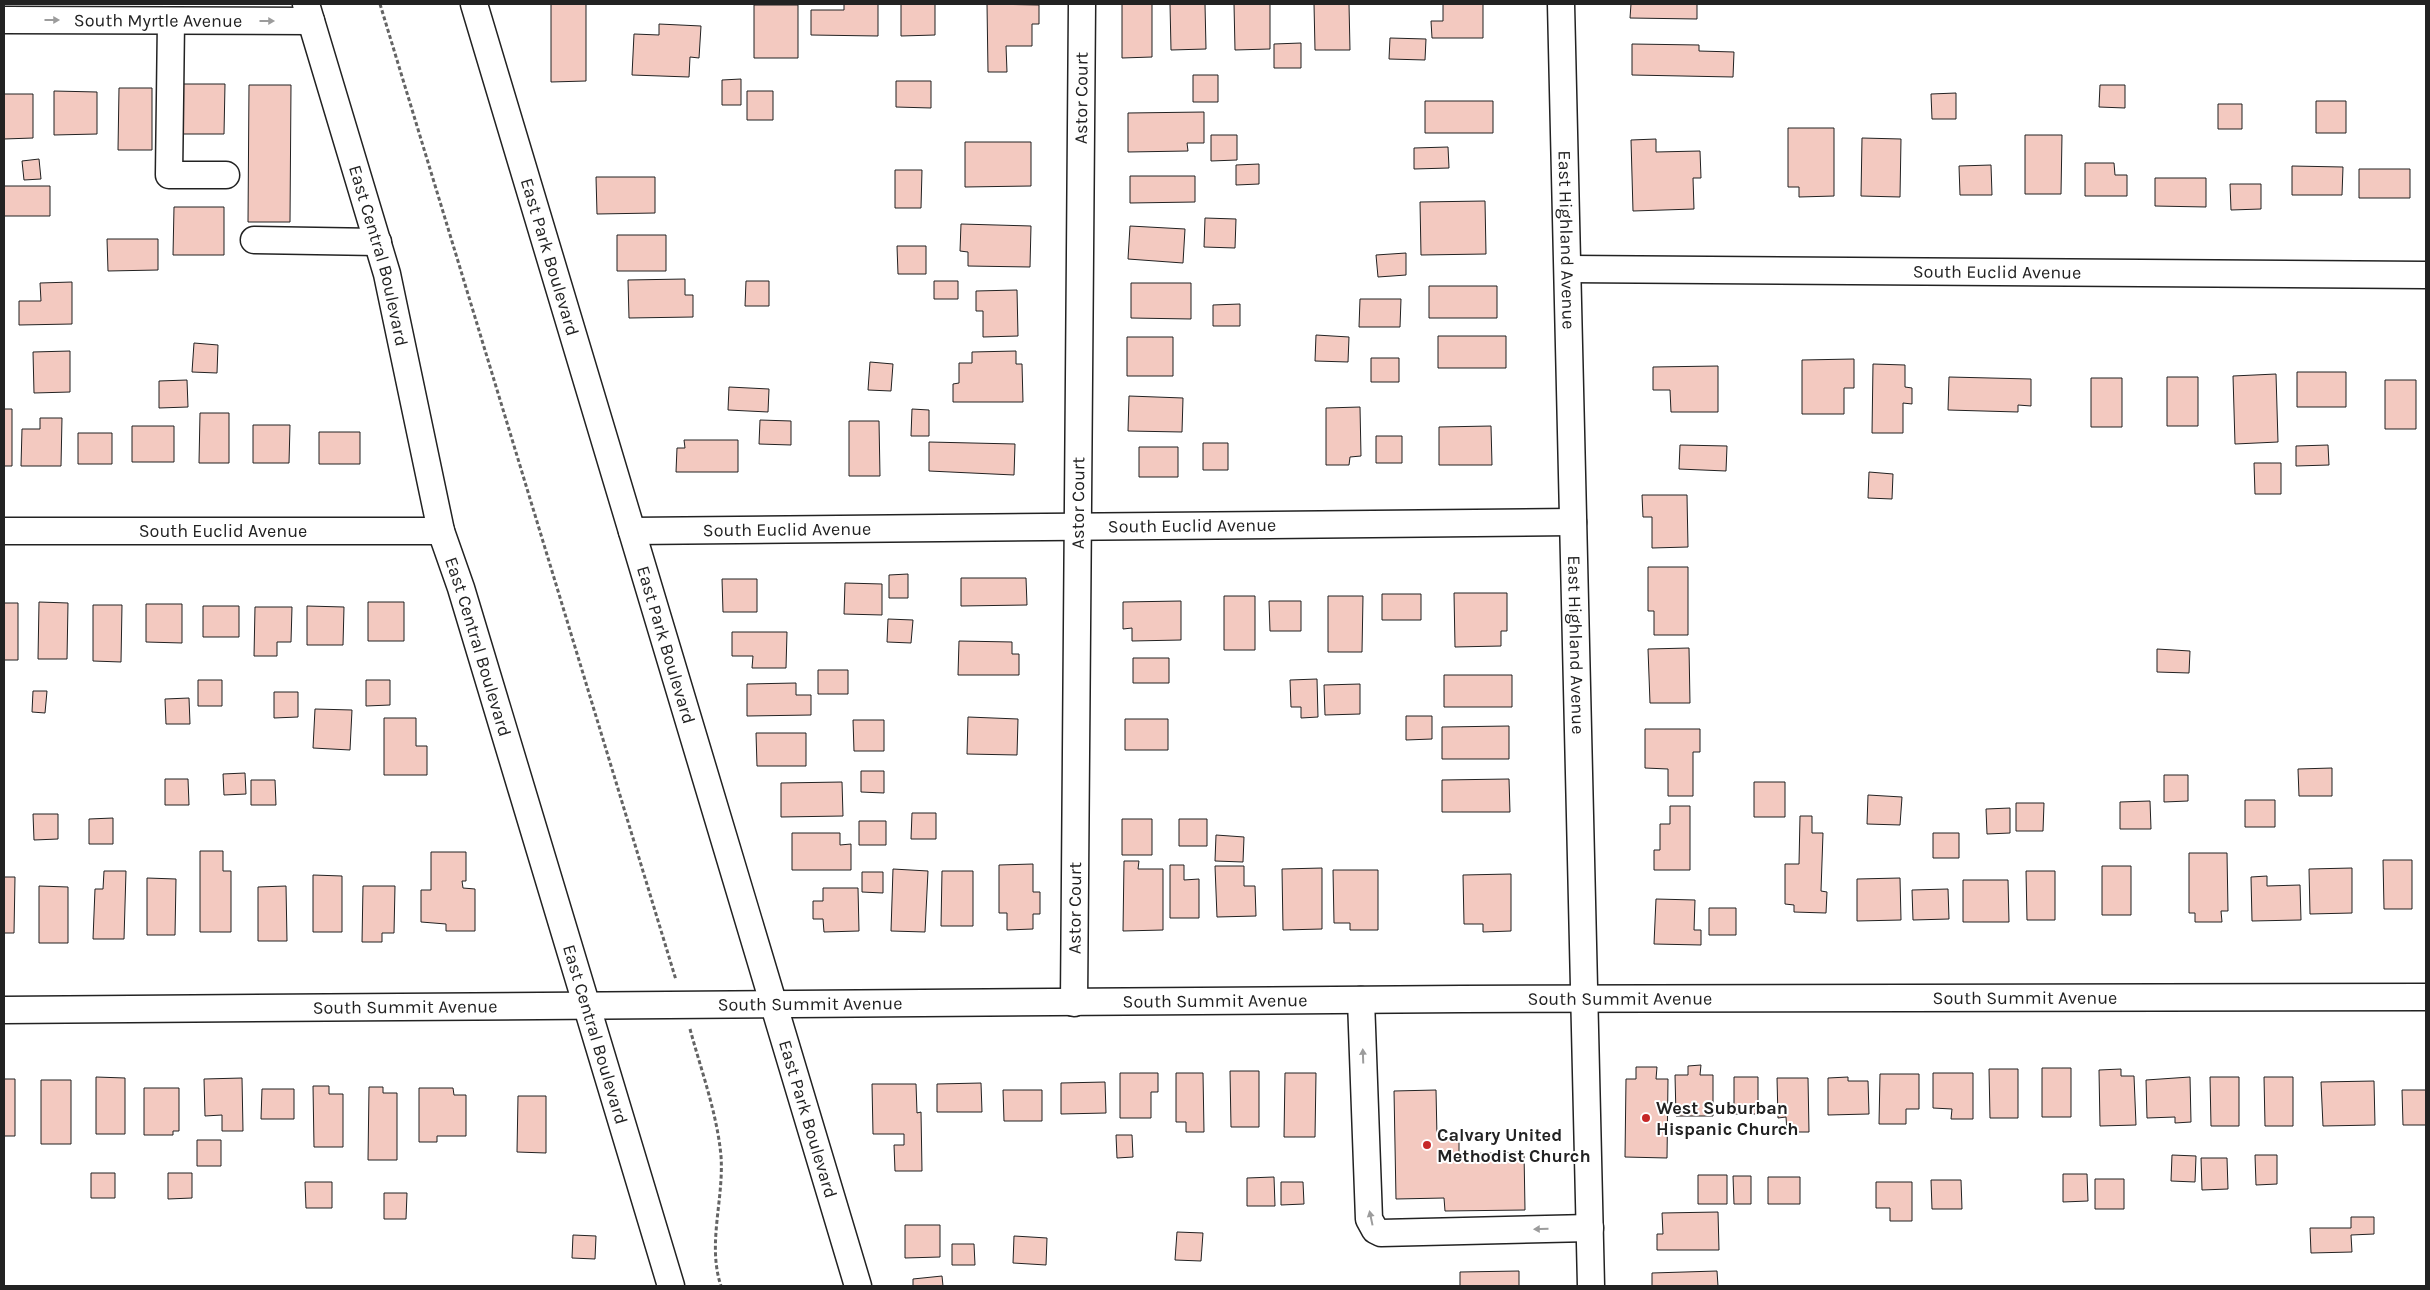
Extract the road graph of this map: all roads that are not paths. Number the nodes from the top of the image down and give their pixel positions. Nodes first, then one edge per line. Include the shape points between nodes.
1 (474, 4) edge
2 (1082, 4) edge
3 (1561, 4) edge
4 (309, 13) edge
5 (4, 20) edge
6 (171, 21) junction
7 (226, 175) dead end
8 (254, 240) dead end
9 (378, 242) junction
10 (1568, 269) junction
11 (2426, 275) edge
12 (1574, 522) junction
13 (1078, 526) junction
14 (4, 531) edge
15 (441, 531) junction
16 (632, 531) junction
17 (2426, 997) edge
18 (1584, 999) junction
19 (1361, 1000) junction
20 (1074, 1003) junction
21 (774, 1005) junction
22 (587, 1006) junction
23 (4, 1010) edge
24 (1590, 1228) junction
25 (671, 1286) edge
26 (858, 1286) edge
27 (1591, 1286) edge

1 - 16 street, East Park Boulevard
2 - 13 street, Astor Court
3 - 10 street, East Highland Avenue
6 -> 4 street, South Myrtle Avenue
4 - 9 street, East Central Boulevard
5 -> 6 street, South Myrtle Avenue
6 - 7 street via 169,175
8 - 9 street
9 - 15 street, East Central Boulevard
10 - 11 street, South Euclid Avenue
10 - 12 street, East Highland Avenue
12 - 13 street, South Euclid Avenue
12 - 18 street, East Highland Avenue
13 - 16 street, South Euclid Avenue
13 - 20 street, Astor Court
14 - 15 street, South Euclid Avenue
15 - 22 street, East Central Boulevard
16 - 21 street, East Park Boulevard
17 - 18 street, South Summit Avenue
18 - 19 street, South Summit Avenue
18 - 24 street, East Highland Avenue
19 - 20 street, South Summit Avenue
24 -> 19 street via 1381,1233 1375,1230 1370,1219
20 - 21 street, South Summit Avenue
21 - 22 street, South Summit Avenue
21 - 26 street, East Park Boulevard
22 - 23 street, South Summit Avenue
22 - 25 street, East Central Boulevard
24 - 27 street, East Highland Avenue

